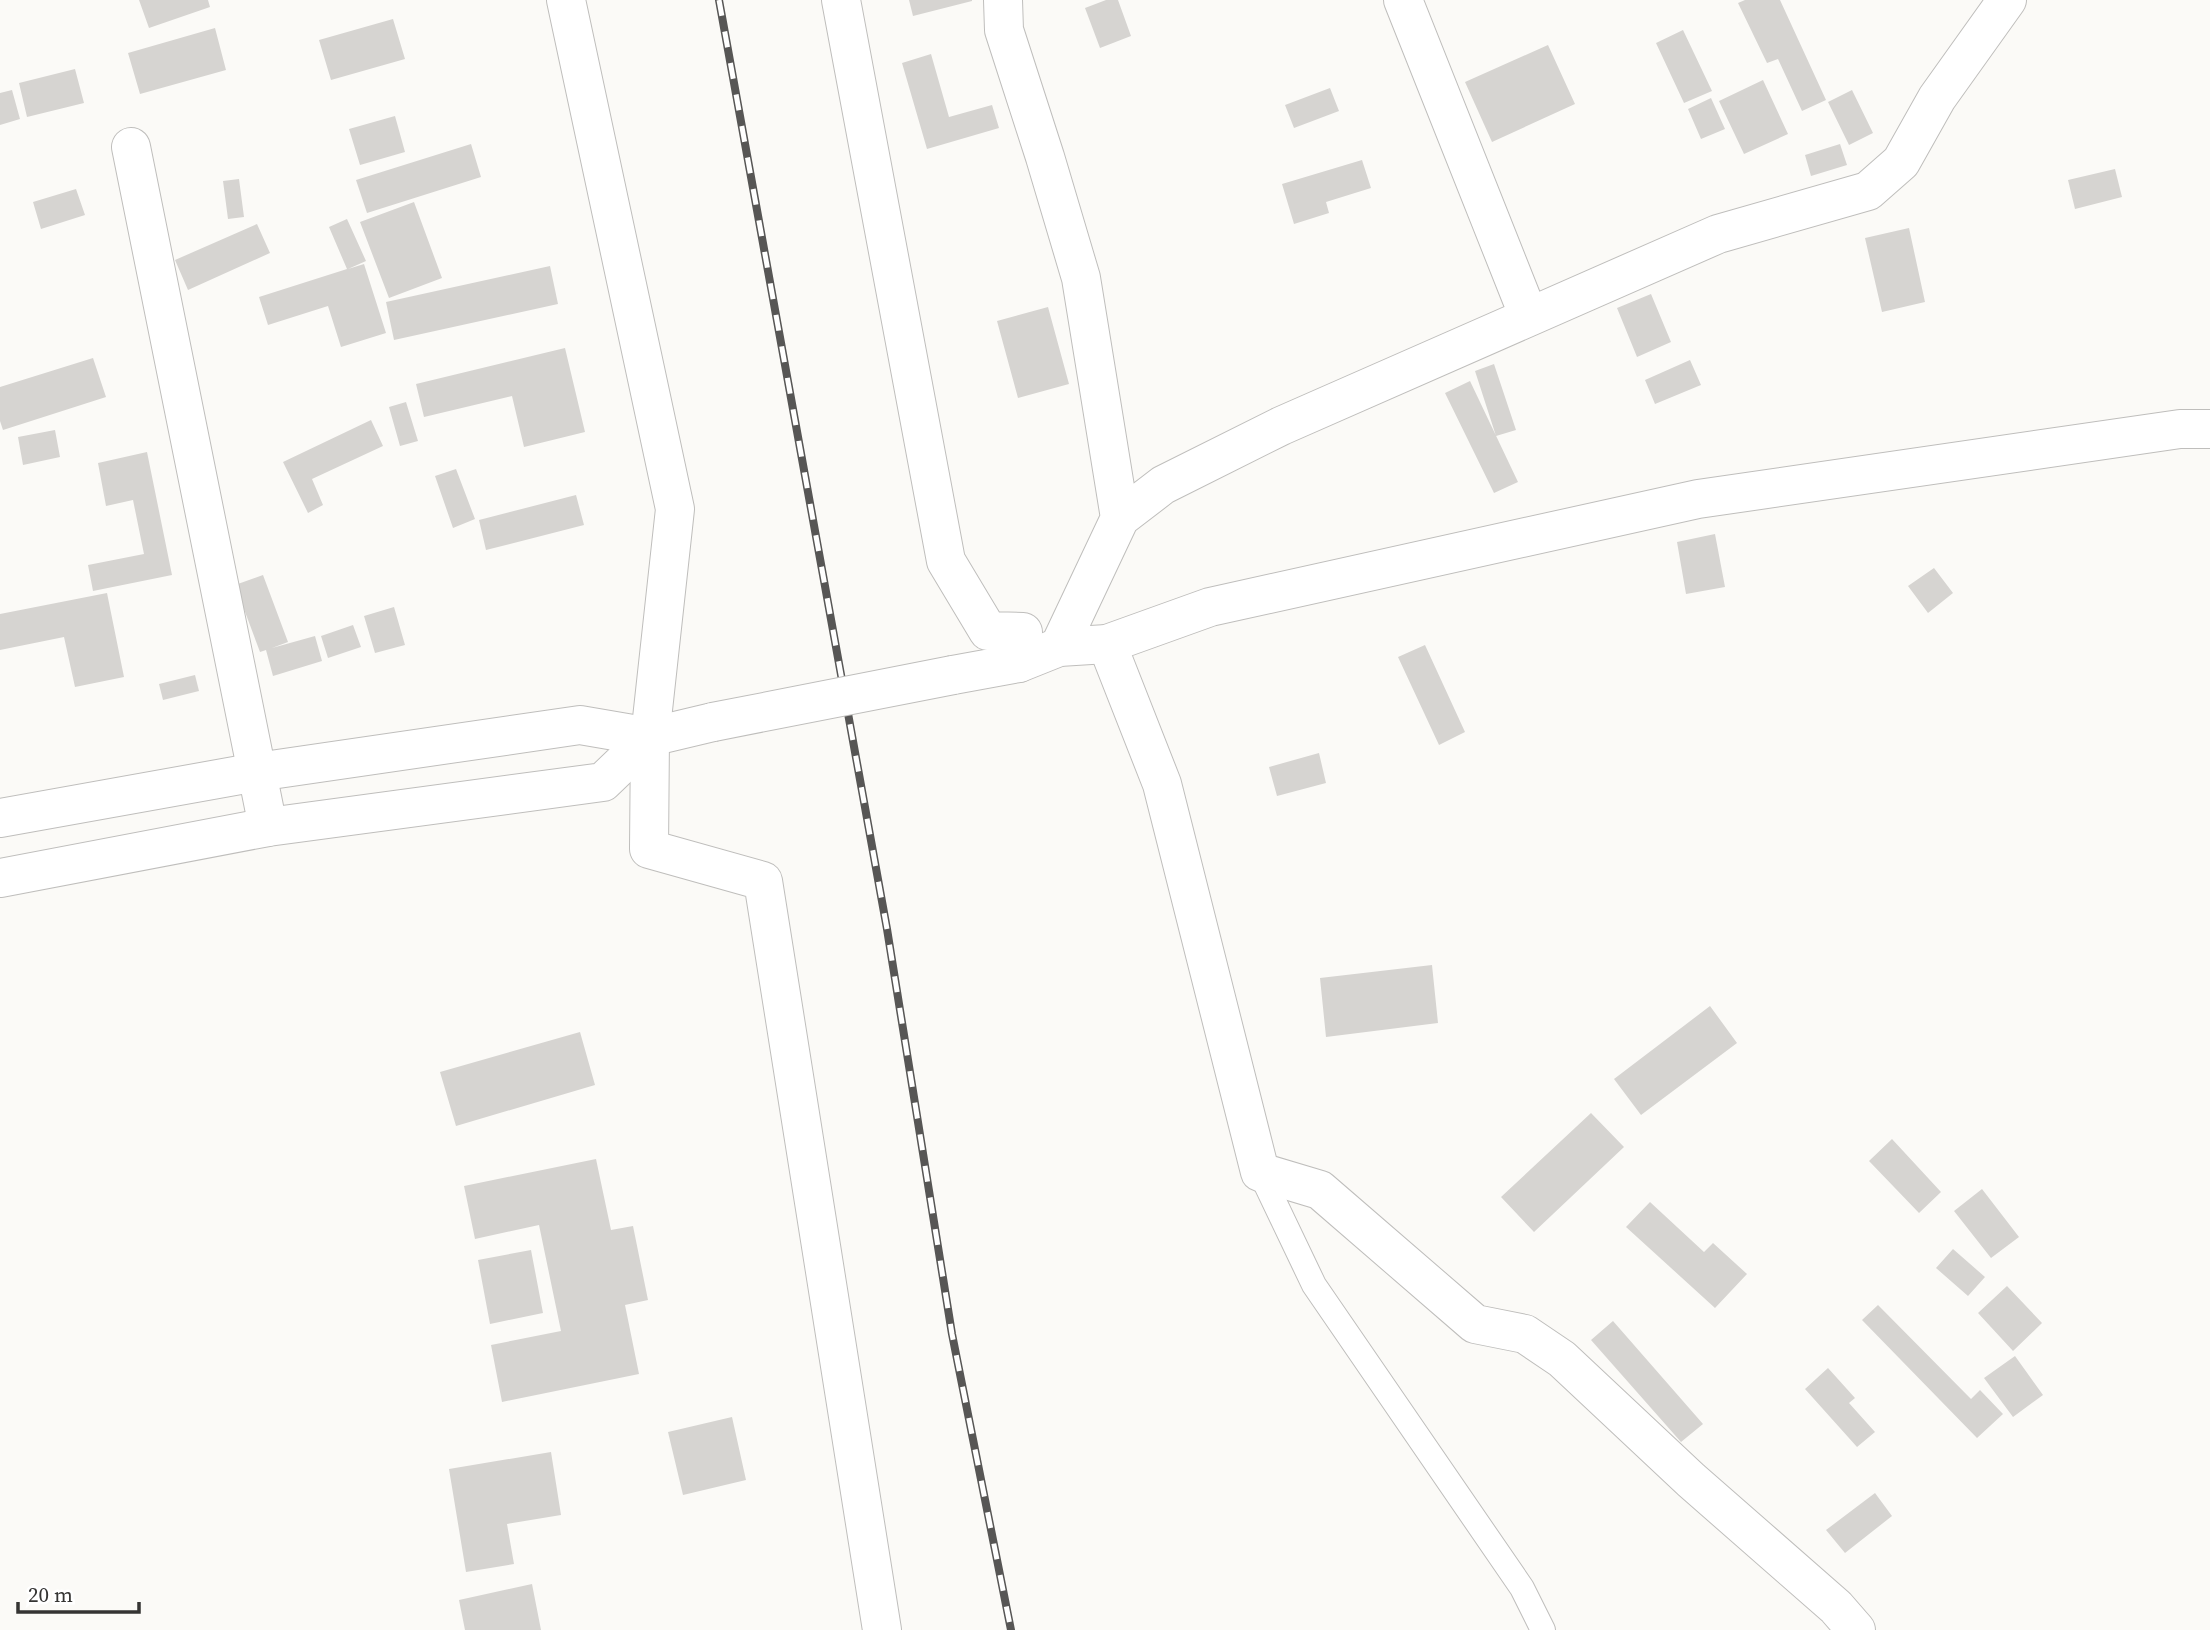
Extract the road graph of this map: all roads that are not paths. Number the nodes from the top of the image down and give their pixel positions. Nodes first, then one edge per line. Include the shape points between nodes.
1 (566, 0) edge
2 (841, 0) edge
3 (1003, 0) edge
4 (1404, 0) edge
5 (2007, 0) edge
6 (131, 147) dead end
7 (1529, 317) junction
8 (2210, 429) edge
9 (1120, 518) junction
10 (1107, 644) junction
11 (1059, 647) junction
12 (1019, 663) junction
13 (650, 737) junction
14 (257, 772) junction
15 (0, 818) edge
16 (268, 827) junction
17 (0, 878) edge
18 (1260, 1172) junction
19 (882, 1630) edge
20 (1543, 1630) edge
21 (1856, 1630) edge

1 - 13 street via 675,509
2 - 12 street via 946,561 988,631 1023,632
3 - 9 street via 1004,30 1081,278
4 - 7 street
5 - 7 street via 1937,98 1901,162 1868,191 1718,234
6 - 14 street
7 - 9 street via 1281,426 1163,485
8 - 10 street via 2180,429 1698,499 1210,607
9 - 11 street
10 - 11 street
10 - 18 street via 1162,784
11 - 12 street
12 - 13 street, bridge
13 - 14 street via 580,725
13 - 16 street via 603,782
13 - 19 street via 649,849 763,881
14 - 15 street
14 - 16 street
16 - 17 street
18 - 20 lane via 1314,1285 1522,1588
18 - 21 street via 1320,1190 1475,1324 1525,1334 1562,1359

